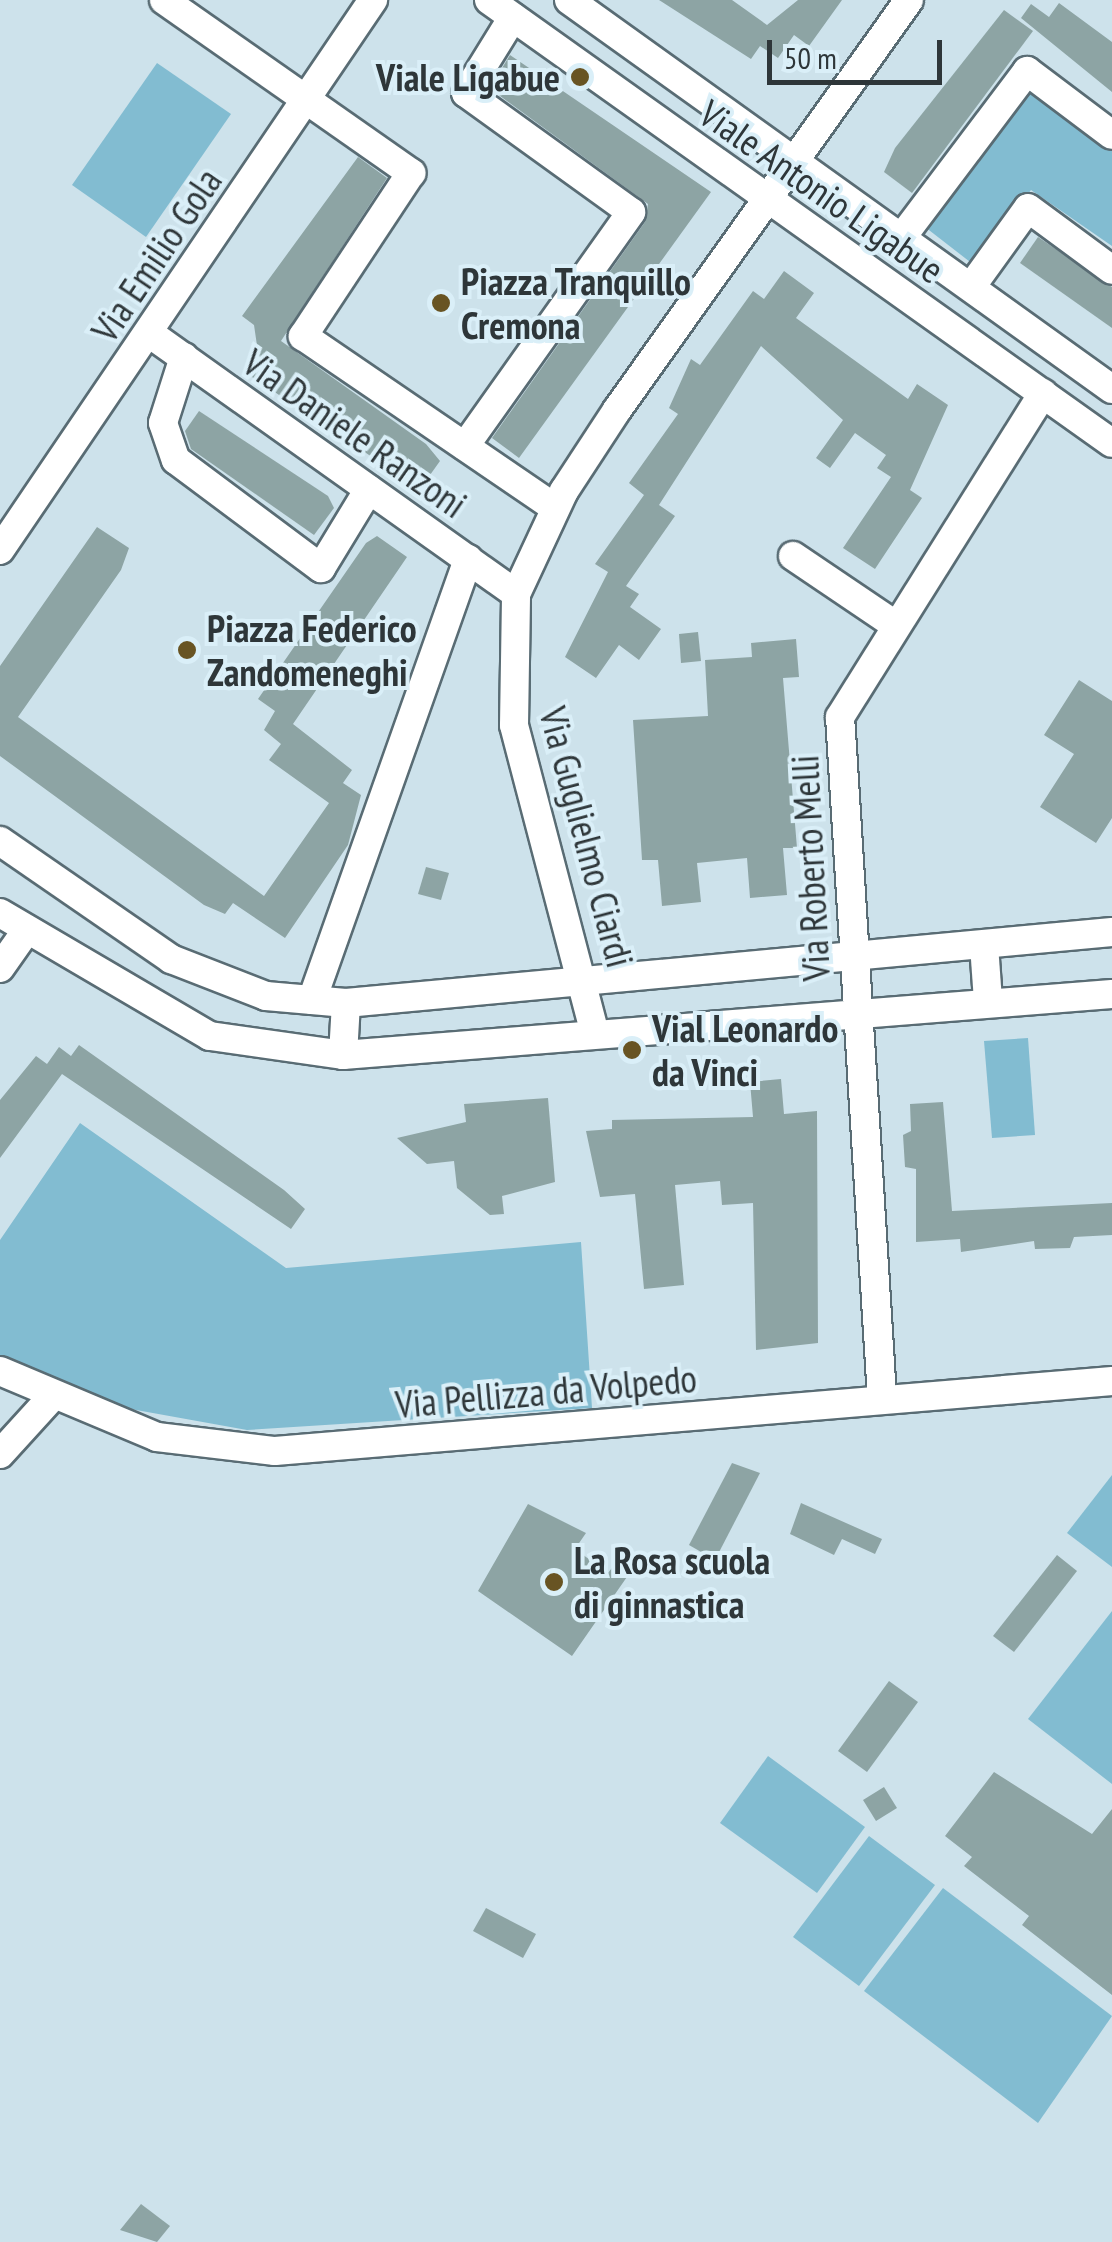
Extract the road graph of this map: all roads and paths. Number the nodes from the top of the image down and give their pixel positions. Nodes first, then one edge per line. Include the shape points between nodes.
1 (164, 0) edge
2 (373, 0) edge
3 (489, 0) edge
4 (569, 0) edge
5 (909, 0) edge
6 (513, 17) junction
7 (306, 99) junction
8 (1112, 134) edge
9 (795, 160) junction
10 (766, 198) junction
11 (902, 237) junction
12 (1112, 270) edge
13 (972, 287) junction
14 (150, 333) junction
15 (184, 358) junction
16 (1112, 389) edge
17 (1043, 393) junction
18 (1112, 443) edge
19 (465, 446) junction
20 (369, 489) junction
21 (556, 508) junction
22 (0, 550) edge
23 (793, 556) dead end
24 (468, 559) junction
25 (516, 594) junction
26 (894, 624) junction
27 (2, 846) edge
28 (0, 913) edge
29 (1110, 929) edge
30 (26, 931) junction
31 (984, 945) junction
32 (855, 958) junction
33 (0, 968) edge
34 (589, 982) junction
35 (1112, 994) edge
36 (312, 1000) junction
37 (988, 1001) junction
38 (346, 1003) junction
39 (853, 1013) junction
40 (596, 1034) junction
41 (343, 1055) junction
42 (0, 1371) edge
43 (1112, 1380) edge
44 (882, 1397) junction
45 (50, 1399) junction
46 (0, 1454) edge

1 - 7 street
2 - 7 street, Via Emilio Gola
3 - 6 street, Viale Antonio Ligabue
4 - 9 street, Viale Antonio Ligabue
5 - 9 street, Via Guglielmo Ciardi
6 - 10 street, Viale Antonio Ligabue
6 - 19 street via 466,93 631,212
7 - 14 street, Via Emilio Gola
7 - 19 street via 411,173 303,336
8 - 11 street via 1027,71
9 - 10 street, Via Guglielmo Ciardi
9 - 11 street, Viale Antonio Ligabue
10 - 17 street, Viale Antonio Ligabue
10 - 21 street, Via Guglielmo Ciardi
11 - 13 street, Viale Antonio Ligabue
12 - 13 street via 1028,208
13 - 16 street, Viale Antonio Ligabue
14 - 15 street, Via Daniele Ranzoni
14 - 22 street, Via Emilio Gola
15 - 20 street, Via Daniele Ranzoni
15 - 20 street via 162,423 176,460 321,568
17 - 18 street, Viale Antonio Ligabue
17 - 26 street, Via Roberto Melli
19 - 21 street
20 - 24 street, Via Daniele Ranzoni
21 - 25 street, Via Guglielmo Ciardi
23 - 26 street
24 - 25 street, Via Daniele Ranzoni
24 - 36 street
25 - 34 street, Via Guglielmo Ciardi via 514,725
26 - 32 street, Via Roberto Melli via 840,718
27 - 36 street via 170,959 266,996
28 - 30 street
29 - 31 street
30 - 33 street
30 - 41 street via 210,1036
31 - 32 street
31 - 37 street
32 - 34 street
32 - 39 street, Via Roberto Melli
34 - 38 street
34 - 40 street, Via Guglielmo Ciardi
35 - 37 street
36 - 38 street
37 - 39 street
38 - 41 street
39 - 40 street
39 - 44 street, Via Roberto Melli
40 - 41 street
42 - 45 street, Via Pellizza da Volpedo
43 - 44 street, Via Pellizza da Volpedo
44 - 45 street, Via Pellizza da Volpedo via 275,1451 157,1437
45 - 46 street

